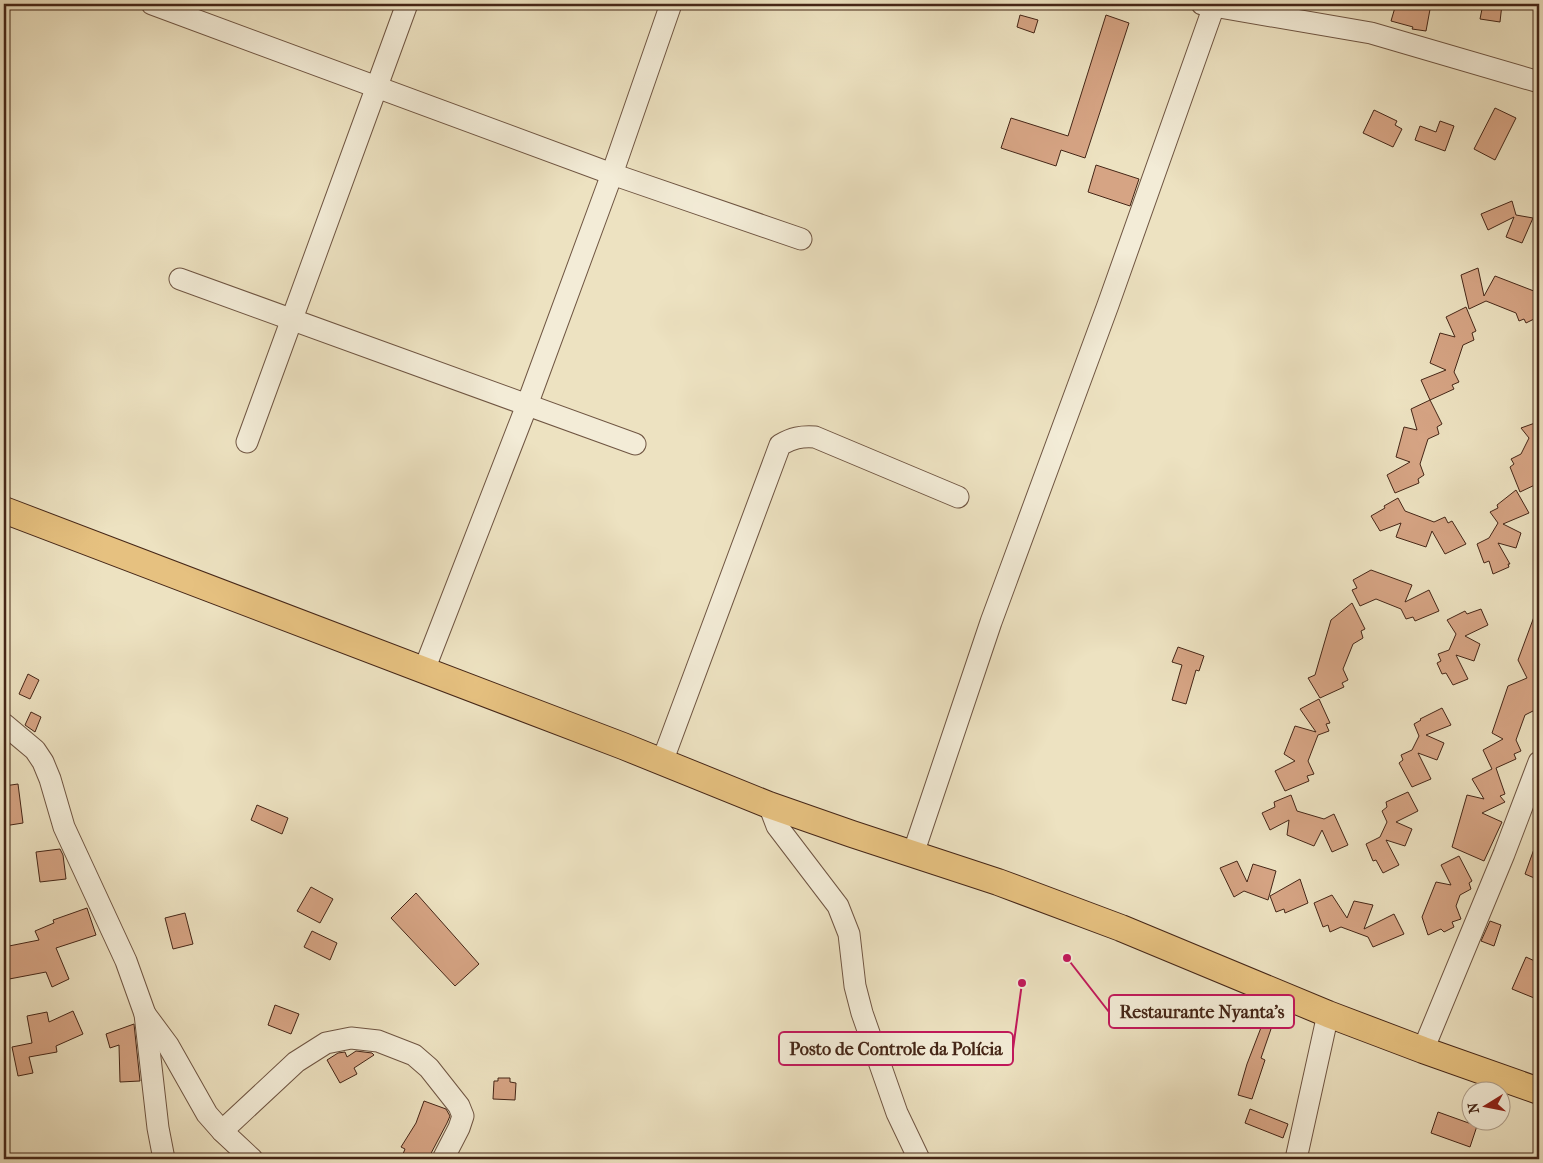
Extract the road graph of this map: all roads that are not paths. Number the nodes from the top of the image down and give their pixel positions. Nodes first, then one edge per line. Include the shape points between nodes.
1 (152, 4) edge
2 (407, 4) edge
3 (671, 4) edge
4 (1208, 5) edge
5 (1539, 82) edge
6 (376, 87) junction
7 (612, 174) junction
8 (801, 238) dead end
9 (180, 279) dead end
10 (292, 320) junction
11 (527, 406) junction
12 (247, 442) dead end
13 (635, 444) dead end
14 (958, 497) dead end
15 (4, 510) edge
16 (424, 670) junction
17 (4, 724) edge
18 (662, 762) junction
19 (1539, 762) edge
20 (769, 805) junction
21 (913, 854) junction
22 (145, 1014) junction
23 (1328, 1014) junction
24 (1423, 1050) junction
25 (1539, 1091) edge
26 (222, 1131) junction
27 (164, 1159) edge
28 (252, 1159) edge
29 (443, 1159) edge
30 (919, 1159) edge
31 (1296, 1159) edge

1 - 6 street
2 - 6 street
3 - 7 street
4 - 5 street via 1371,33
4 - 21 street via 1108,304 991,622
6 - 7 street
6 - 10 street
7 - 8 street
7 - 11 street
9 - 10 street
10 - 11 street
10 - 12 street
11 - 13 street
11 - 16 street
14 - 18 street via 815,437 801,436 780,445
15 - 16 main road
16 - 18 main road
17 - 22 street via 35,750 43,762 64,827 126,961
18 - 20 main road
19 - 24 street
20 - 21 main road
20 - 30 street via 777,826 838,906 849,934 855,986 862,1013 898,1113
21 - 23 main road via 1122,928
22 - 26 street via 168,1045 207,1114
22 - 27 street
23 - 24 main road
23 - 31 street
24 - 25 main road
26 - 28 street
26 - 29 street via 296,1062 326,1043 351,1038 378,1041 414,1056 429,1068 459,1106 463,1116

